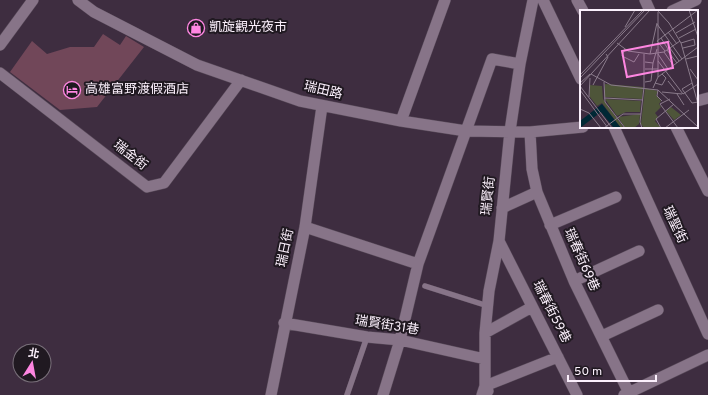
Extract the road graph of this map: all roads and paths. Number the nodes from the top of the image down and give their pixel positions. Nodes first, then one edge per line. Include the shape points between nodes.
1 (33, 0) edge
2 (78, 0) edge
3 (446, 0) edge
4 (533, 0) edge
5 (542, 0) edge
6 (577, 0) edge
7 (645, 0) edge
8 (696, 0) edge
9 (582, 10) edge
10 (650, 10) edge
11 (674, 10) edge
12 (0, 45) edge
13 (520, 64) junction
14 (0, 73) edge
15 (580, 77) edge
16 (241, 80) junction
17 (708, 98) edge
18 (698, 102) edge
19 (322, 106) junction
20 (401, 121) junction
21 (580, 127) edge
22 (614, 128) edge
23 (676, 128) edge
24 (466, 131) junction
25 (510, 131) junction
26 (530, 132) junction
27 (708, 191) edge
28 (536, 192) junction
29 (616, 197) dead end
30 (502, 208) junction
31 (550, 225) junction
32 (305, 227) junction
33 (499, 241) junction
34 (639, 251) dead end
35 (418, 264) junction
36 (574, 281) junction
37 (425, 286) dead end
38 (488, 306) junction
39 (532, 307) junction
40 (658, 310) dead end
41 (284, 323) junction
42 (485, 333) junction
43 (708, 334) edge
44 (602, 336) junction
45 (368, 337) junction
46 (400, 340) junction
47 (708, 355) edge
48 (558, 357) junction
49 (485, 359) junction
50 (486, 392) edge
51 (627, 394) edge
52 (271, 395) edge
53 (347, 395) edge
54 (383, 395) edge
55 (577, 395) edge

1 - 12 street
2 - 16 street, 瑞田路 via 94,12 197,65
3 - 20 street
4 - 13 street, 瑞賢街
5 - 15 street
6 - 9 street
7 - 10 street
8 - 11 street
13 - 24 street via 492,59
13 - 25 street, 瑞賢街
14 - 16 street, 瑞金街 via 147,187 164,183
16 - 19 street, 瑞田路
17 - 18 street
19 - 20 street, 瑞田路
19 - 32 street, 瑞日街
20 - 24 street, 瑞田路
21 - 26 street, 瑞田路
22 - 43 street, 瑞聖街
23 - 27 street
24 - 25 street, 瑞田路
24 - 35 street
25 - 26 street, 瑞田路
25 - 30 street, 瑞賢街
26 - 28 street, 瑞春街69巷
28 - 30 street
28 - 31 street, 瑞春街69巷
29 - 31 street
30 - 33 street, 瑞賢街
31 - 36 street, 瑞春街69巷
32 - 35 street
32 - 41 street, 瑞日街
33 - 38 street, 瑞賢街
33 - 39 street, 瑞春街59巷
34 - 36 street
35 - 46 street
36 - 44 street, 瑞春街69巷
37 - 38 lane
38 - 42 street, 瑞賢街
39 - 42 street
39 - 48 street, 瑞春街59巷
40 - 44 street
41 - 45 street, 瑞賢街31巷
41 - 52 street, 瑞日街
42 - 49 street, 瑞賢街
44 - 51 street, 瑞春街69巷
45 - 46 street, 瑞賢街31巷
45 - 53 lane
46 - 49 street, 瑞賢街31巷
46 - 54 street
47 - 51 street
48 - 50 street
48 - 55 street, 瑞春街59巷
49 - 50 street, 瑞賢街

